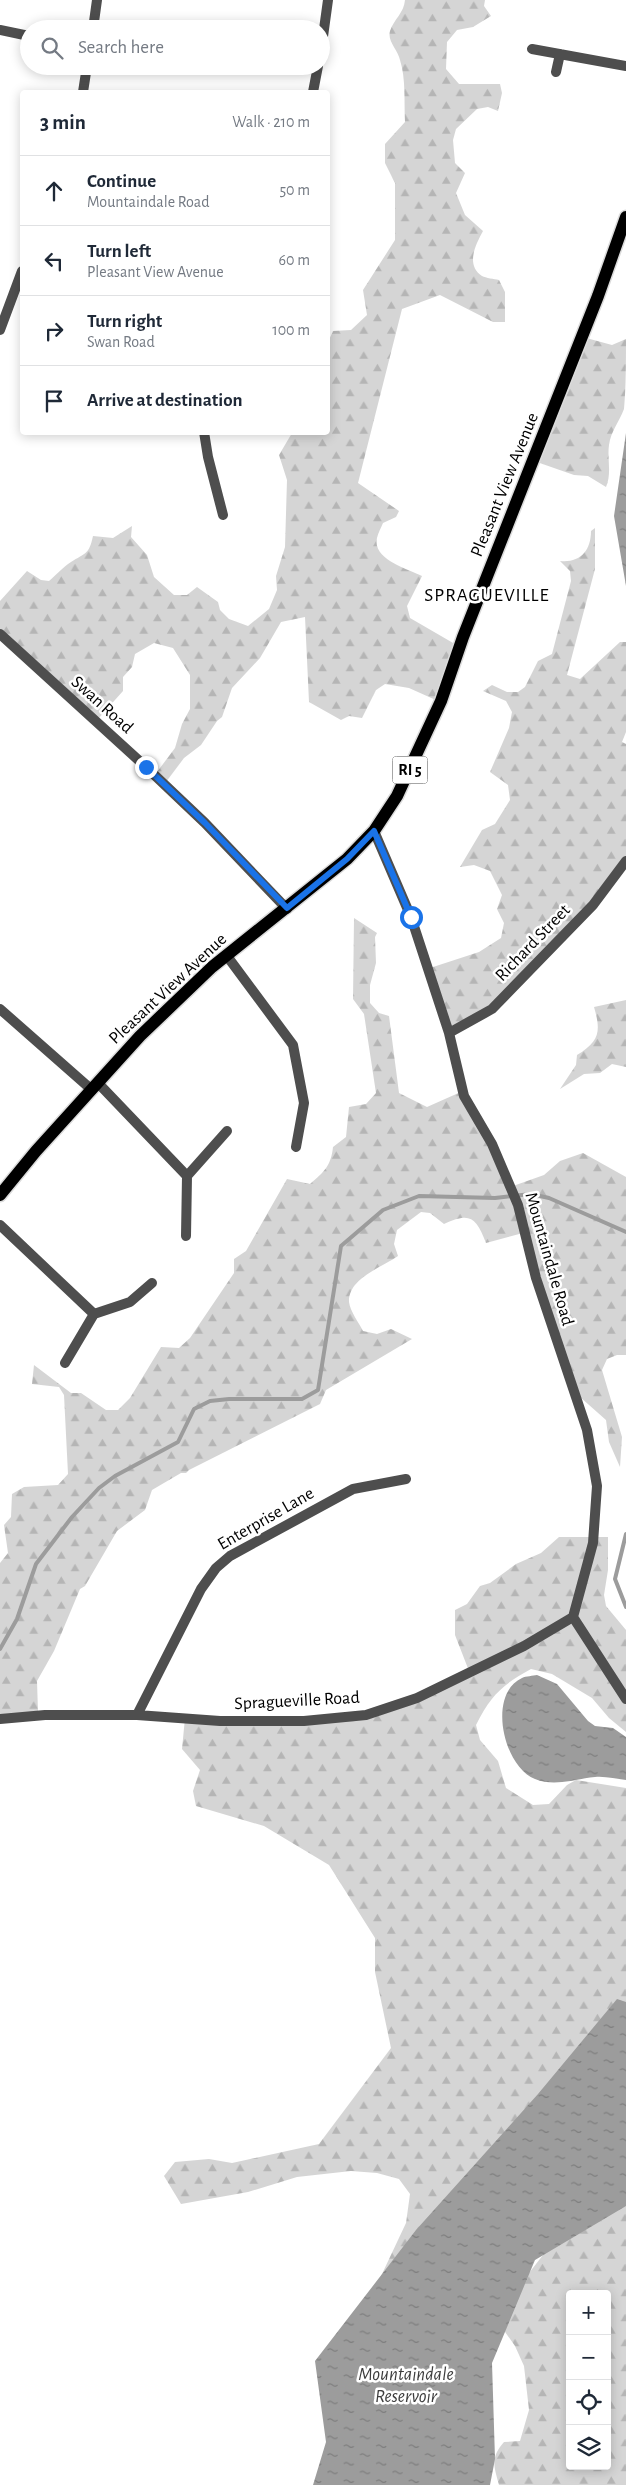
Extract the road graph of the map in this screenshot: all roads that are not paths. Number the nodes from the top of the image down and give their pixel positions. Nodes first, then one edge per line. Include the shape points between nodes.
1 (97, 0) edge
2 (328, 0) edge
3 (94, 20) edge
4 (325, 20) edge
5 (0, 30) edge
6 (20, 34) edge
7 (532, 49) dead end
8 (560, 54) junction
9 (626, 66) edge
10 (556, 72) dead end
11 (86, 75) edge
12 (316, 75) edge
13 (83, 90) edge
14 (313, 90) edge
15 (626, 217) edge
16 (20, 276) edge
17 (0, 330) edge
18 (204, 435) edge
19 (223, 515) dead end
20 (0, 634) edge
21 (374, 831) junction
22 (626, 861) edge
23 (287, 908) junction
24 (227, 956) junction
25 (0, 1008) edge
26 (449, 1033) junction
27 (95, 1086) junction
28 (227, 1131) dead end
29 (296, 1147) dead end
30 (187, 1176) junction
31 (0, 1195) edge
32 (0, 1225) edge
33 (186, 1236) dead end
34 (152, 1283) dead end
35 (94, 1314) junction
36 (65, 1362) dead end
37 (406, 1479) dead end
38 (573, 1617) junction
39 (626, 1699) edge
40 (137, 1715) junction
41 (0, 1719) edge

1 - 3 street
2 - 4 street
5 - 6 street
7 - 8 street
8 - 9 street
8 - 10 street
11 - 13 street
12 - 14 street
15 - 21 main road, Pleasant View Avenue / RI 5 via 441,701 398,796
16 - 17 street
18 - 19 street
20 - 23 street, Swan Road via 205,823
21 - 23 main road, Pleasant View Avenue / RI 5 via 347,859
21 - 26 street, Mountaindale Road via 411,917
22 - 26 street, Richard Street via 593,905 492,1009
23 - 24 main road, Pleasant View Avenue / RI 5
24 - 27 main road, Pleasant View Avenue / RI 5 via 140,1036
24 - 29 street via 293,1045 304,1103
25 - 27 street
26 - 38 street, Mountaindale Road via 464,1096 492,1144 518,1205 536,1278 587,1430 598,1486 593,1543
27 - 30 street
27 - 31 main road, Pleasant View Avenue / RI 5
28 - 30 street
30 - 33 street
32 - 35 street
34 - 35 street via 130,1302
35 - 36 street
37 - 40 street, Enterprise Lane via 352,1489 230,1556 216,1568
38 - 39 street
38 - 40 street, Spragueville Road via 524,1646 417,1698 366,1715 304,1721 220,1721
40 - 41 street, Spragueville Road via 45,1715

